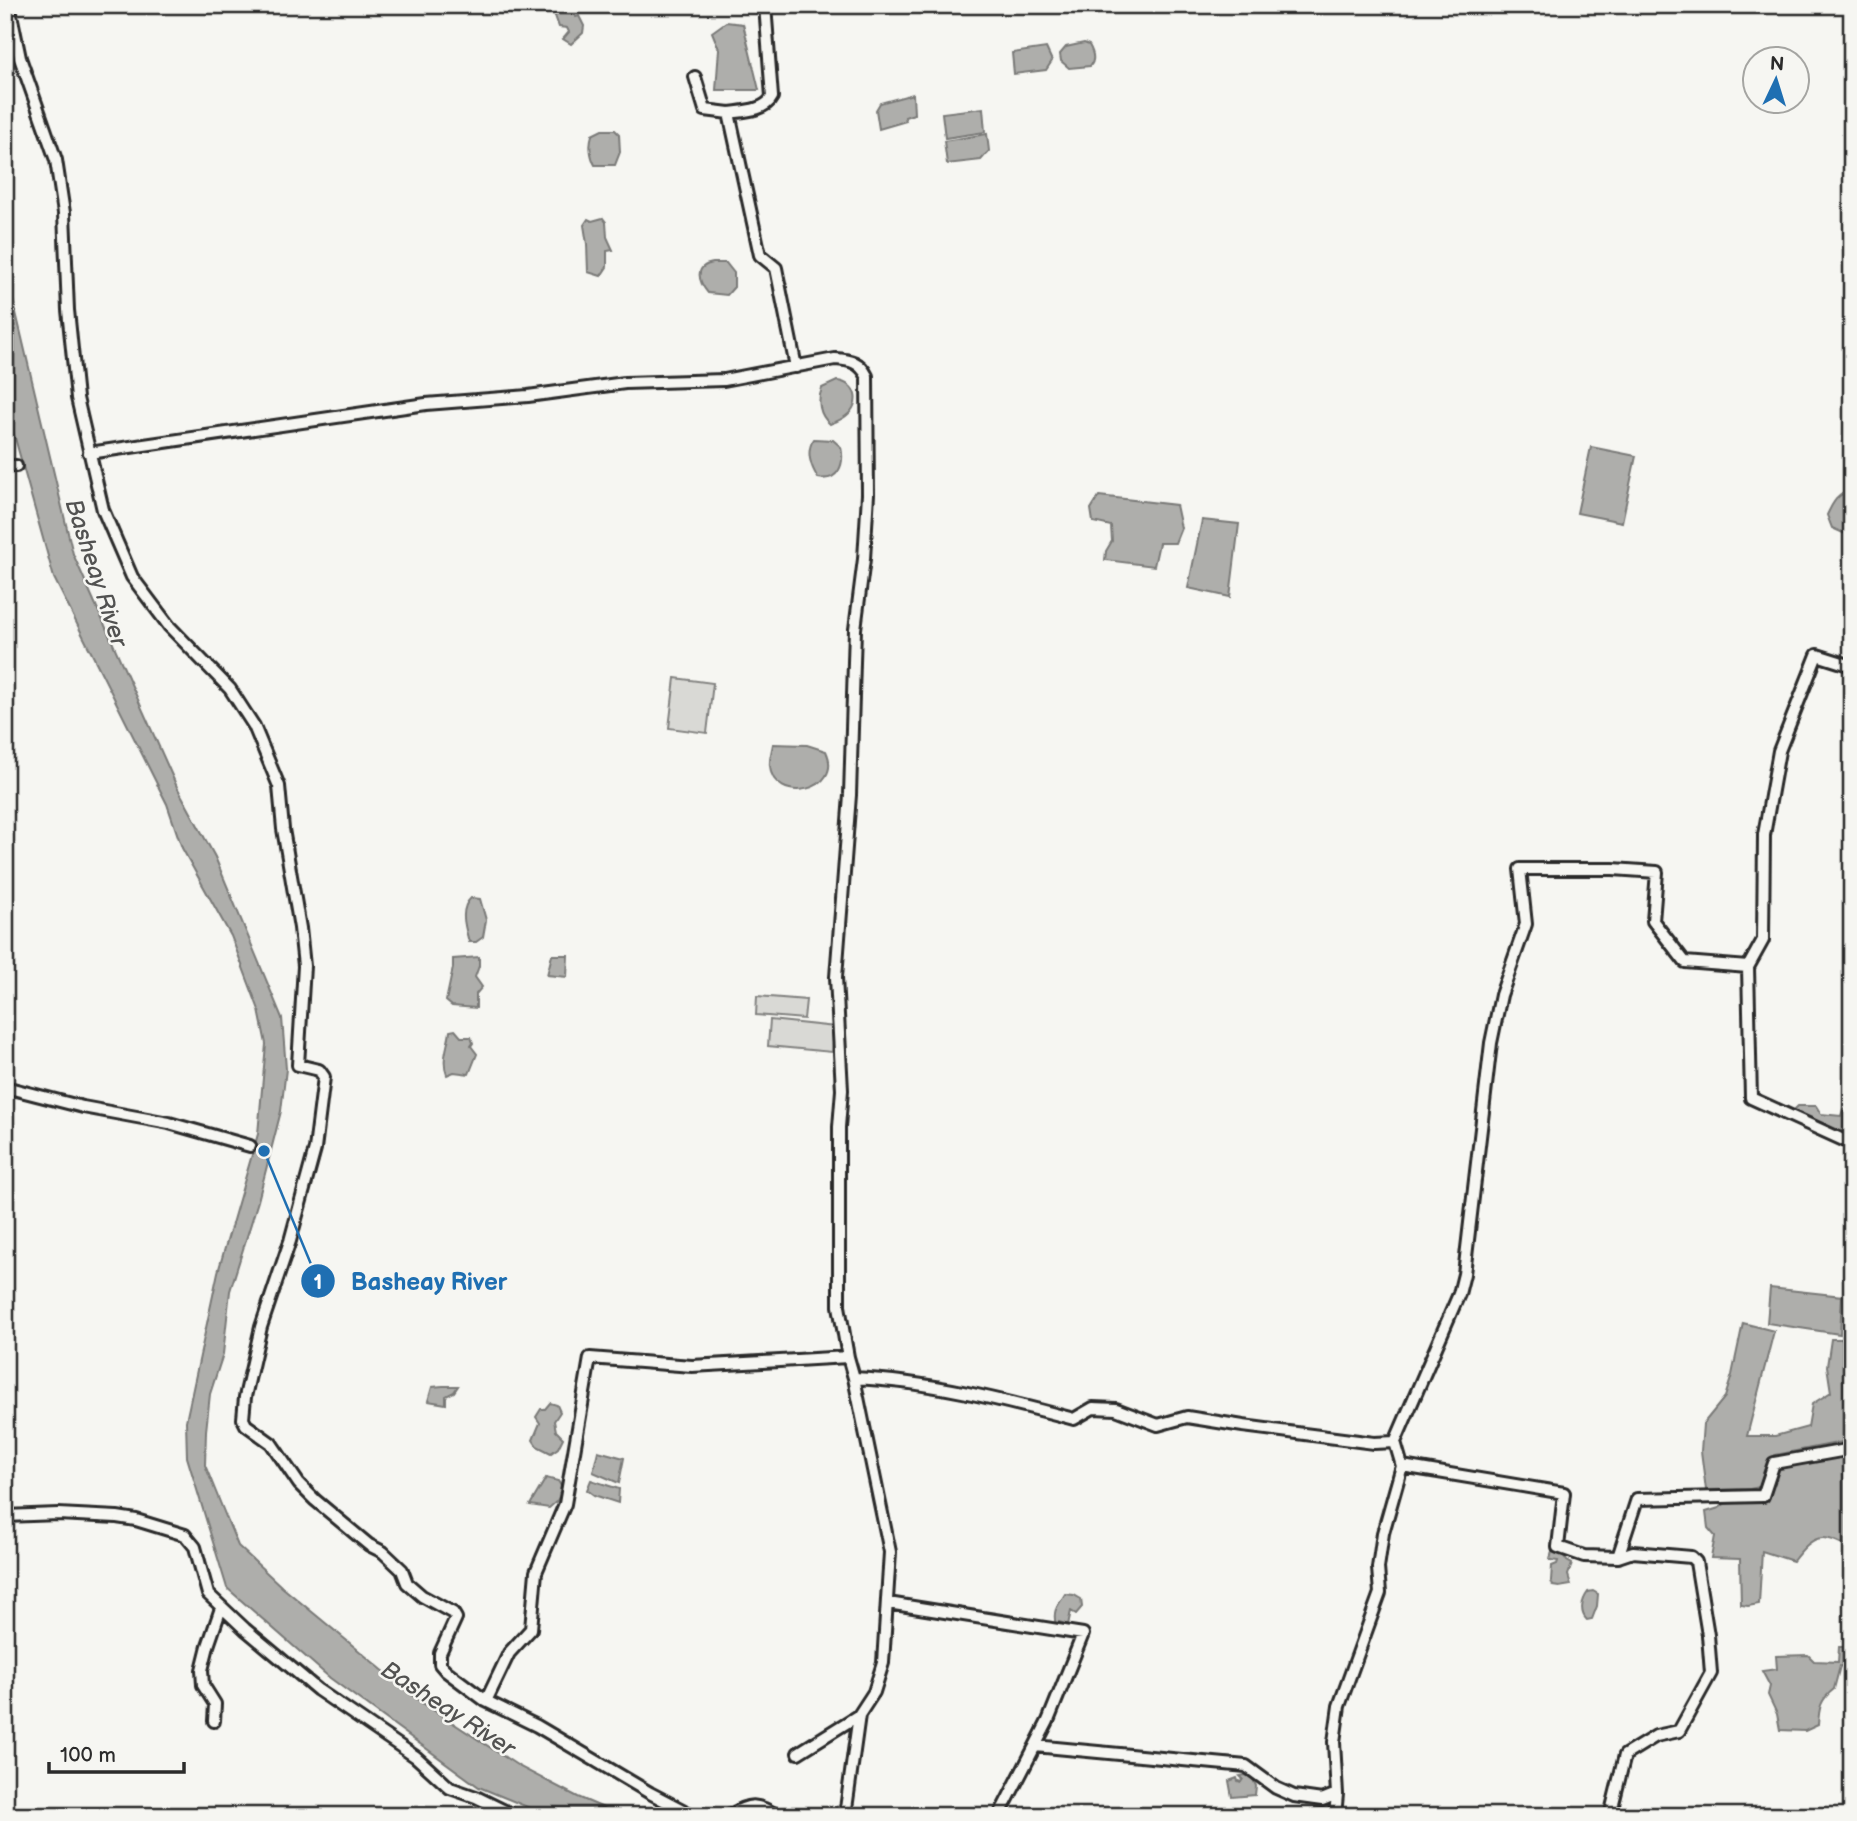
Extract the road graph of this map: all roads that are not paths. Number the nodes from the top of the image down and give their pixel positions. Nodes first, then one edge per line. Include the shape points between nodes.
1 (9, 5) edge
2 (765, 5) edge
3 (695, 77) dead end
4 (729, 113) junction
5 (796, 368) junction
6 (89, 453) junction
7 (1852, 666) edge
8 (1748, 967) junction
9 (5, 1087) edge
10 (1852, 1144) edge
11 (250, 1146) dead end
12 (848, 1357) junction
13 (854, 1378) junction
14 (1395, 1442) junction
15 (1852, 1449) edge
16 (1402, 1466) junction
17 (5, 1516) edge
18 (1618, 1557) junction
19 (888, 1603) junction
20 (221, 1608) junction
21 (486, 1701) junction
22 (859, 1716) junction
23 (214, 1721) dead end
24 (1035, 1746) junction
25 (798, 1753) dead end
26 (1337, 1794) junction
27 (514, 1816) edge
28 (694, 1816) edge
29 (729, 1816) edge
30 (778, 1816) edge
31 (845, 1816) edge
32 (999, 1816) edge
33 (1335, 1816) edge
34 (1609, 1816) edge

1 - 6 street via 20,58 56,160 77,398
2 - 4 street via 772,97 762,107
3 - 4 street via 705,110
4 - 5 street via 760,255 776,268
5 - 6 street via 724,380 625,383 426,404
5 - 12 street via 850,360 862,366 867,376 868,494 855,629 850,795 836,977 842,1090 839,1306
6 - 21 street via 103,510 132,577 169,626 230,689 254,726 279,786 304,966 298,1066 319,1070 324,1077 315,1149 261,1327 243,1419 271,1443 315,1500 383,1552 422,1596 453,1614 456,1618 443,1643 440,1664
7 - 8 street via 1817,655 1779,751 1764,835 1763,940
8 - 10 street via 1751,1098
8 - 14 street via 1685,962 1653,920 1657,872 1520,869 1526,924 1501,995 1491,1043 1464,1274
9 - 11 street
12 - 13 street
12 - 21 street via 692,1366 590,1357 565,1504 536,1572 531,1629 509,1653
13 - 14 street via 890,1379 1074,1419 1093,1408 1116,1409 1158,1425 1187,1416 1374,1443
13 - 19 street via 890,1552
14 - 16 street
15 - 18 street via 1774,1463 1763,1496 1637,1499
16 - 18 street via 1564,1493 1558,1548 1584,1556
16 - 26 street via 1384,1533 1378,1568 1380,1592 1339,1706 1334,1742
17 - 20 street via 117,1517 185,1535 195,1547 208,1594
18 - 34 street via 1633,1552 1691,1557 1696,1562 1710,1673 1679,1731 1656,1736 1625,1755
19 - 22 street via 880,1678
19 - 24 street via 1083,1634
20 - 23 street via 202,1670 203,1685 215,1704
20 - 27 street via 318,1690 416,1757 450,1788
21 - 28 street
22 - 25 street
22 - 31 street
24 - 26 street via 1247,1766 1294,1796 1322,1800
24 - 32 street
26 - 33 street
29 - 30 street via 750,1805

